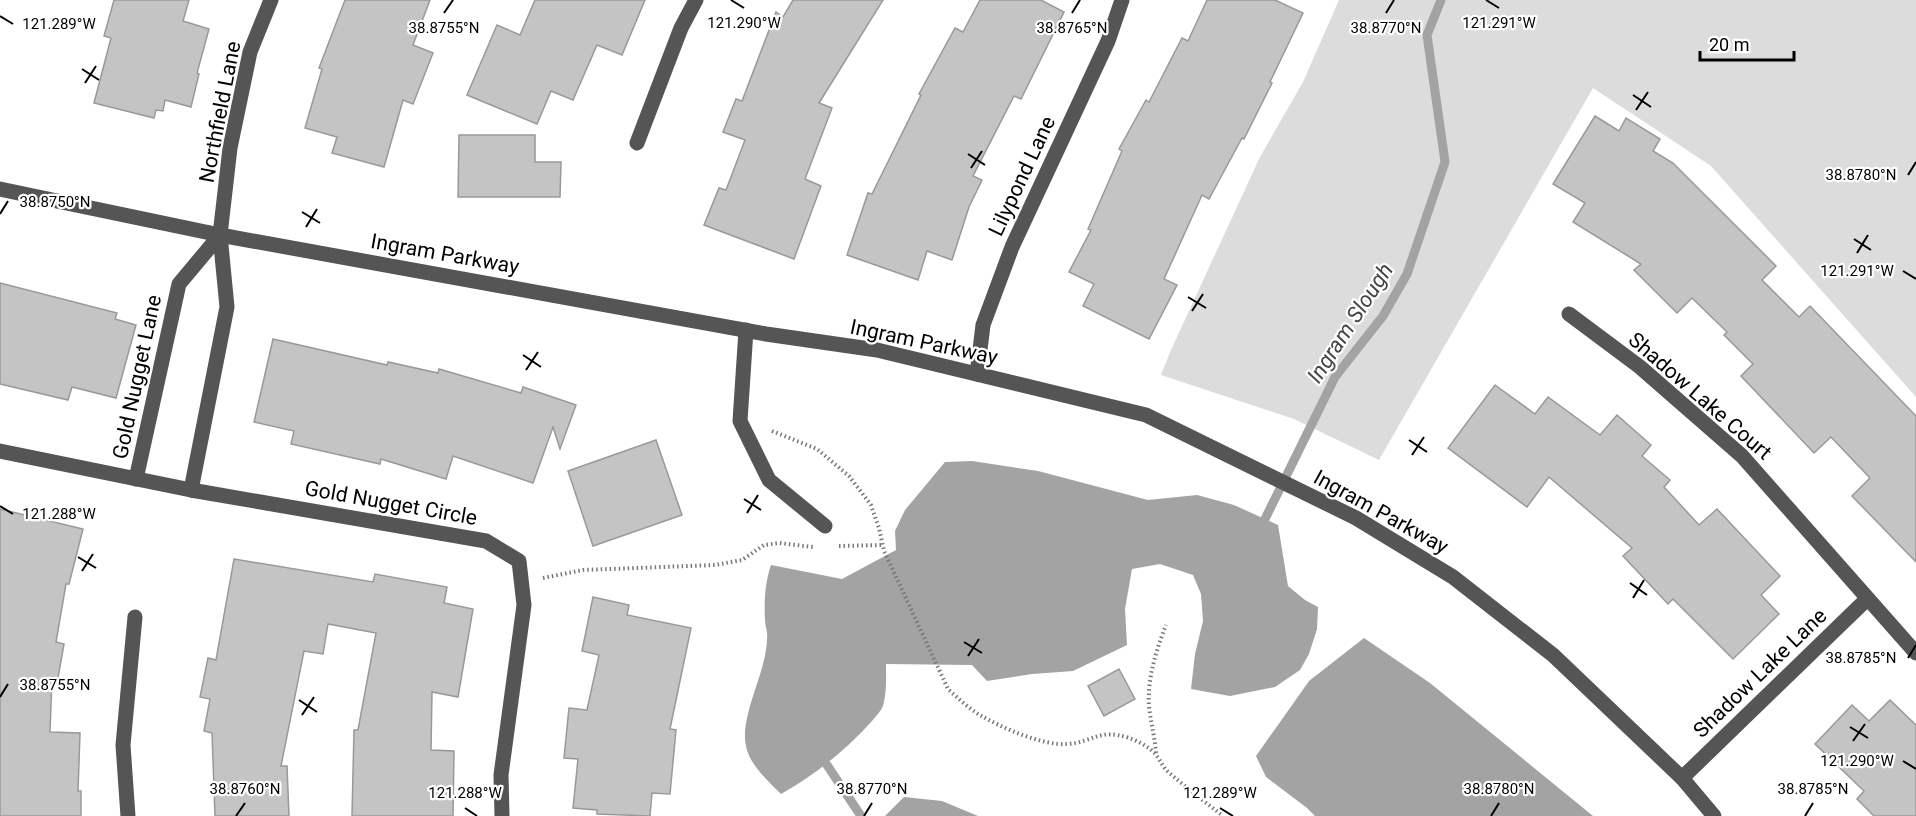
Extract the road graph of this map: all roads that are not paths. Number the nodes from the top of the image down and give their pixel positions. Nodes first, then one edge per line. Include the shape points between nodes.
1 (271, 0) edge
2 (696, 0) edge
3 (1122, 0) edge
4 (637, 143) dead end
5 (0, 189) edge
6 (220, 235) junction
7 (1569, 314) dead end
8 (746, 330) junction
9 (977, 374) junction
10 (0, 451) edge
11 (136, 479) junction
12 (192, 490) junction
13 (825, 526) dead end
14 (1867, 599) junction
15 (135, 617) dead end
16 (1916, 653) edge
17 (1682, 778) junction
18 (128, 816) edge
19 (502, 816) edge
20 (1714, 816) edge

1 - 6 street, Northfield Lane via 250,52 230,148
2 - 4 street via 681,28
3 - 9 street, Lilypond Lane via 1108,41 1012,247 982,325
5 - 6 street, Ingram Parkway
6 - 8 street, Ingram Parkway
6 - 11 street, Gold Nugget Lane via 179,284
6 - 12 street via 227,307
7 - 14 street, Shadow Lake Court via 1640,367 1742,456
8 - 9 street, Ingram Parkway via 877,350
8 - 13 street via 740,420 769,480
9 - 17 street, Ingram Parkway via 1146,415 1356,518 1453,577 1553,655
10 - 11 street, Gold Nugget Circle
11 - 12 street, Gold Nugget Circle
12 - 19 street, Gold Nugget Circle via 486,541 519,561 524,605 501,775
14 - 16 street, Shadow Lake Court
14 - 17 street, Shadow Lake Lane
15 - 18 street via 123,745
17 - 20 street, Ingram Parkway

